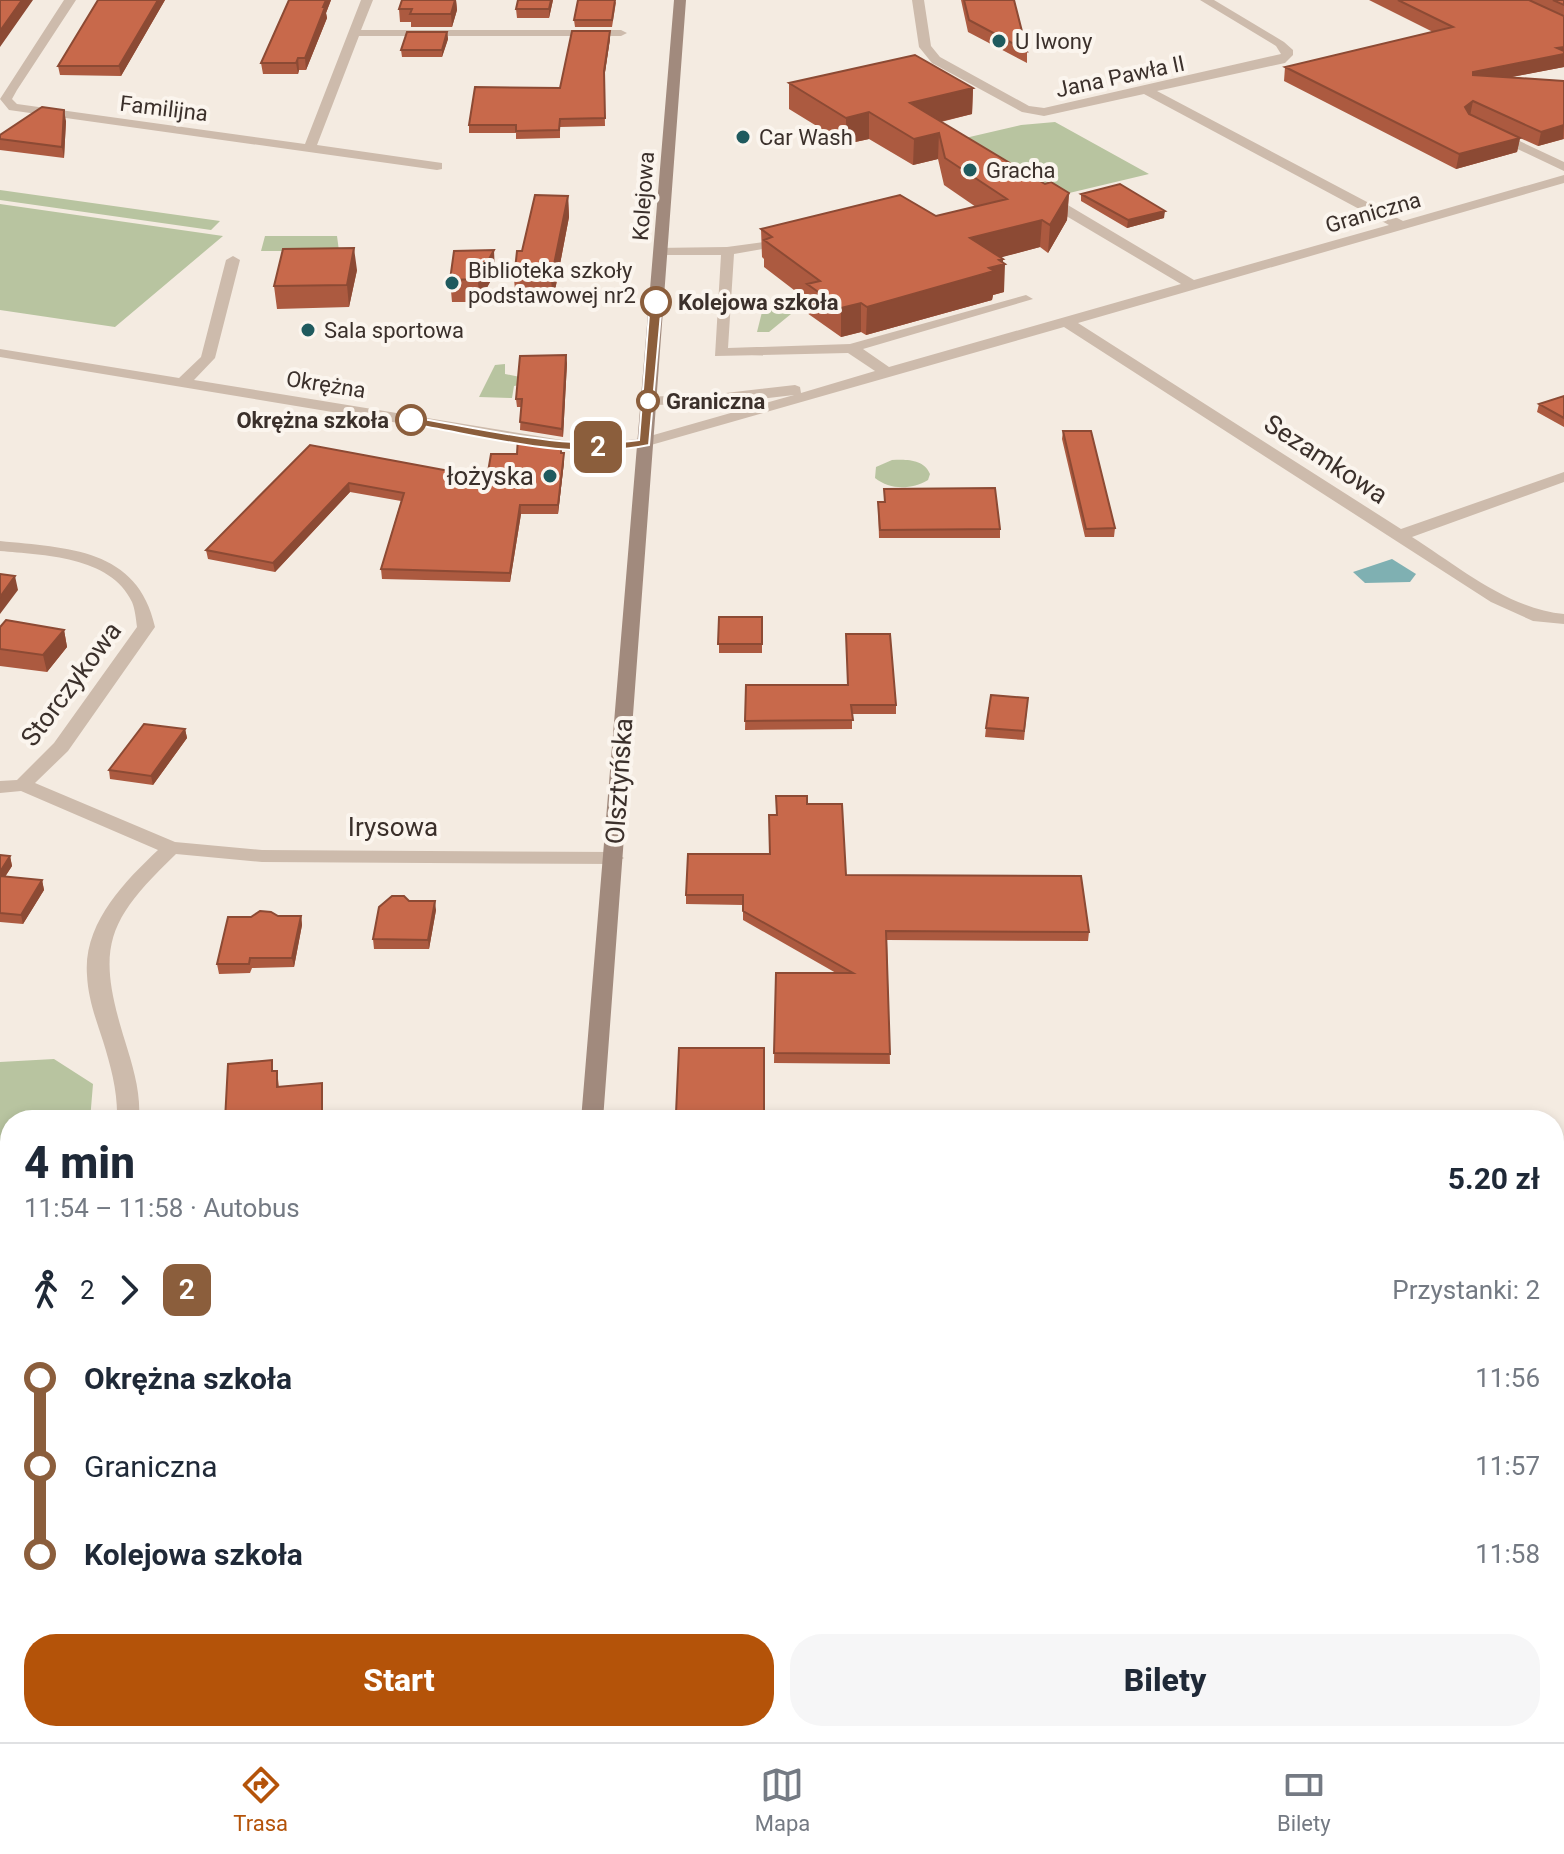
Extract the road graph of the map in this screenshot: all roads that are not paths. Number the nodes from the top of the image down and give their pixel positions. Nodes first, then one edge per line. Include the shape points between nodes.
1 (70, 0) edge
2 (367, 0) edge
3 (680, 0) edge
4 (918, 0) edge
5 (1206, 0) edge
6 (354, 33) junction
7 (621, 33) dead end
8 (1148, 91) junction
9 (1485, 129) edge
10 (310, 147) junction
11 (437, 166) dead end
12 (1564, 167) edge
13 (1564, 179) edge
14 (1051, 201) edge
15 (1402, 226) junction
16 (797, 238) edge
17 (660, 251) junction
18 (727, 251) junction
19 (233, 260) dead end
20 (1194, 286) junction
21 (1026, 299) dead end
22 (1068, 323) junction
23 (851, 348) junction
24 (0, 353) edge
25 (17, 355) junction
26 (0, 372) edge
27 (882, 376) junction
28 (182, 383) junction
29 (648, 400) junction
30 (645, 442) junction
31 (1564, 477) edge
32 (1401, 535) junction
33 (0, 546) edge
34 (1564, 619) edge
35 (23, 785) junction
36 (0, 787) edge
37 (171, 848) junction
38 (614, 858) junction
39 (129, 1110) edge
40 (593, 1110) edge

1 - 10 street, Familijna via 6,99 13,107
2 - 6 street
3 - 17 street, Kolejowa
4 - 8 street, Jana Pawła II via 925,47 936,60 1026,109 1056,111
5 - 8 street, Jana Pawła II via 1280,44 1287,55
6 - 7 street
6 - 10 street
8 - 15 street
9 - 12 street
10 - 11 street, Familijna
13 - 15 street, Graniczna
14 - 20 street
15 - 20 street, Graniczna
16 - 18 street
17 - 18 street
17 - 29 street, Kolejowa
18 - 23 street via 720,353
19 - 28 street via 208,358
20 - 22 street, Graniczna
21 - 23 street
22 - 27 street, Graniczna
22 - 32 street, Sezamkowa
23 - 27 street
24 - 25 street, Okrężna
25 - 26 street
25 - 28 street, Okrężna
27 - 29 street, Graniczna via 717,399
27 - 30 street, Graniczna
28 - 30 street, Okrężna via 568,446 607,448
29 - 30 street, Kolejowa
30 - 38 street, Olsztyńska
31 - 32 street
32 - 34 street, Sezamkowa via 1497,598 1539,617
33 - 35 street, Storczykowa via 89,559 114,570 145,605 146,627 61,747
35 - 36 street, Storczykowa
35 - 37 street, Irysowa
37 - 38 street, Irysowa via 262,856
37 - 39 street via 139,878 107,925 97,964 131,1098
38 - 40 street, Olsztyńska

